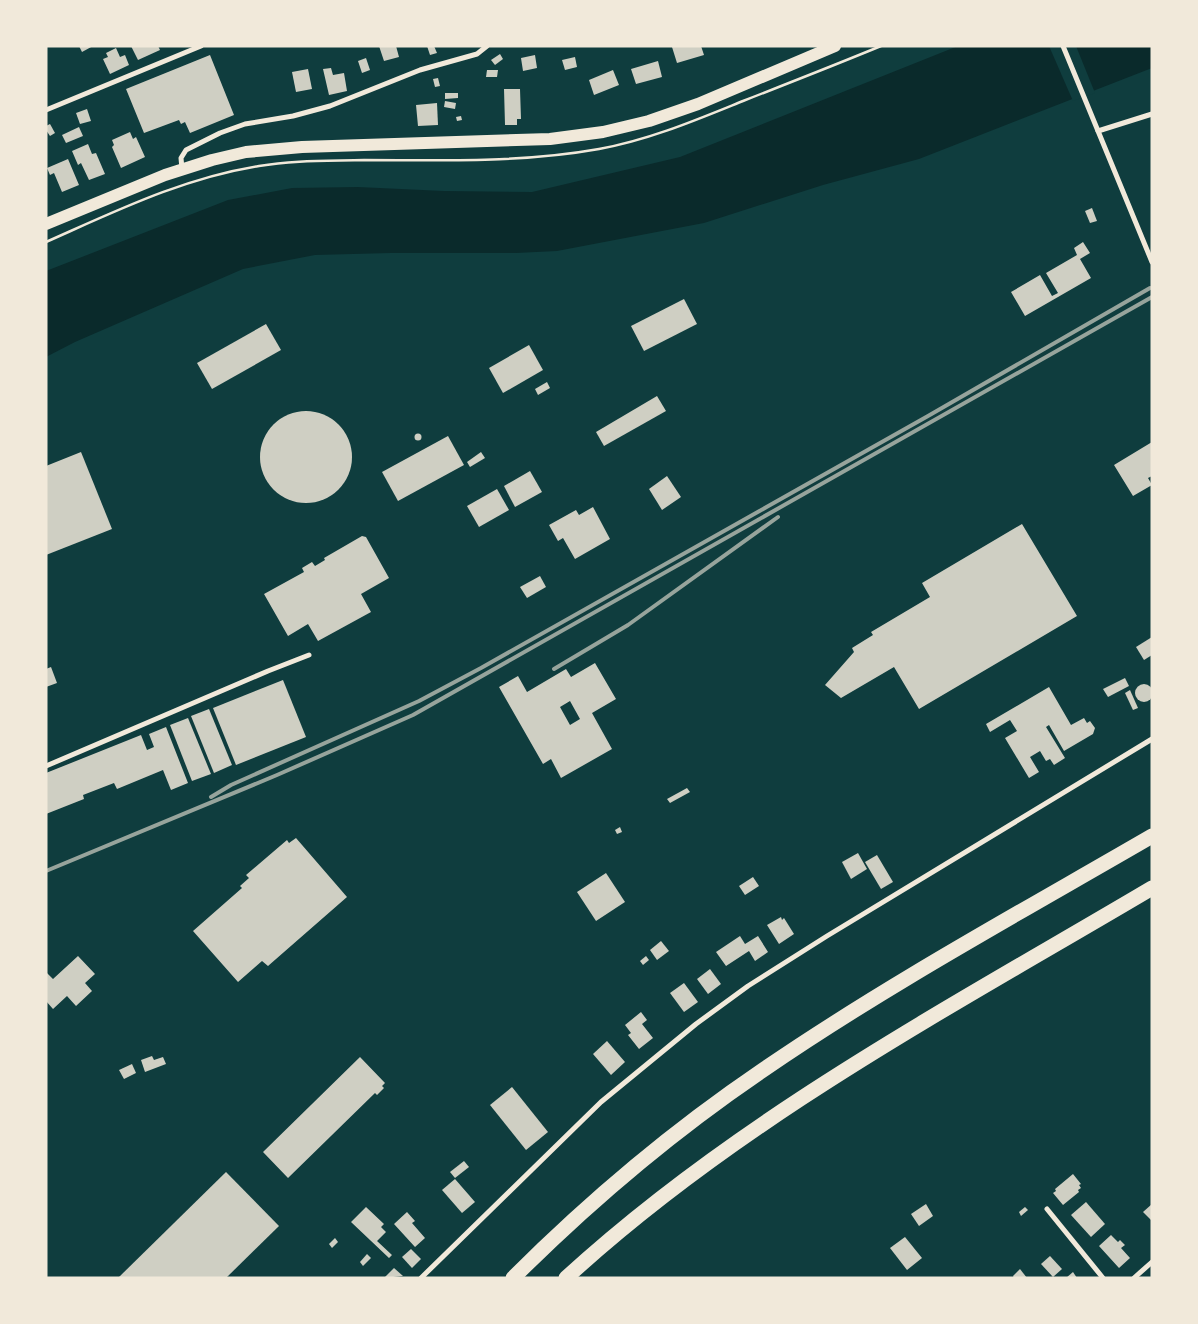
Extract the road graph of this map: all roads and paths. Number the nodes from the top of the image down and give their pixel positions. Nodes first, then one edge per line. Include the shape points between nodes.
1 (201, 46) edge
2 (487, 46) edge
3 (835, 46) edge
4 (1063, 46) edge
5 (46, 110) edge
6 (1152, 114) edge
7 (1098, 131) junction
8 (182, 169) junction
9 (46, 224) edge
10 (1152, 262) edge
11 (308, 655) dead end
12 (1152, 739) edge
13 (46, 766) edge
14 (1152, 836) edge
15 (1152, 888) edge
16 (1046, 1209) dead end
17 (1152, 1262) edge
18 (421, 1278) edge
19 (513, 1278) edge
20 (566, 1278) edge
21 (1102, 1278) edge
22 (1134, 1278) edge

1 - 5 street
2 - 8 street via 477,54 420,70 330,106 245,124 220,133 186,150 181,158
3 - 8 main road via 698,104 597,134 550,139 279,148 229,156
4 - 7 street
6 - 7 street
7 - 10 street
8 - 9 main road
11 - 13 street
12 - 18 street via 827,936 696,1024 601,1102
14 - 19 highway via 919,972 763,1070 689,1123 619,1180
15 - 20 highway via 898,1038 752,1130 643,1212
16 - 21 street
17 - 22 street

